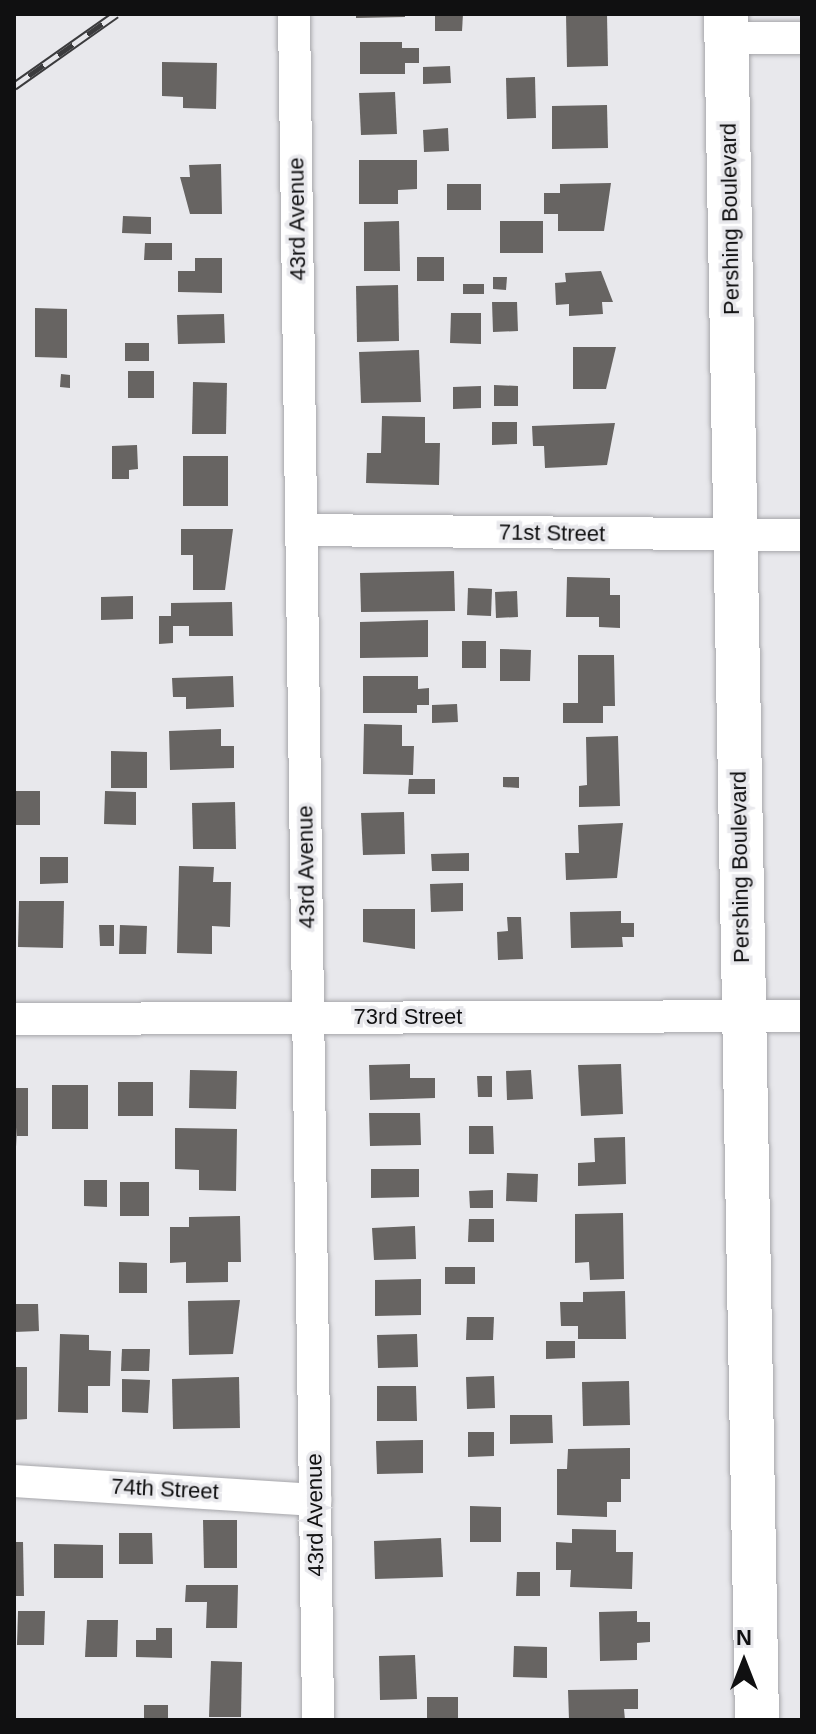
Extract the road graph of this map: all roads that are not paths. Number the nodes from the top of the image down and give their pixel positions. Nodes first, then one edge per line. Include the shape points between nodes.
1 (294, 14) edge
2 (727, 26) edge
3 (802, 38) edge
4 (301, 530) junction
5 (735, 535) junction
6 (802, 535) edge
7 (742, 1016) junction
8 (802, 1016) edge
9 (308, 1018) junction
10 (14, 1019) edge
11 (14, 1481) edge
12 (315, 1500) junction
13 (318, 1720) edge
14 (757, 1720) edge

1 - 4 street, 43rd Avenue
2 - 3 street
2 - 5 street, Pershing Boulevard
4 - 5 street, 71st Street
4 - 9 street, 43rd Avenue
5 - 6 street, 71st Street
5 - 7 street, Pershing Boulevard
7 - 8 street, 73rd Street
7 - 9 street, 73rd Street
7 - 14 street, Pershing Boulevard
9 - 10 street, 73rd Street
9 - 12 street, 43rd Avenue
11 - 12 street, 74th Street
12 - 13 street, 43rd Avenue

